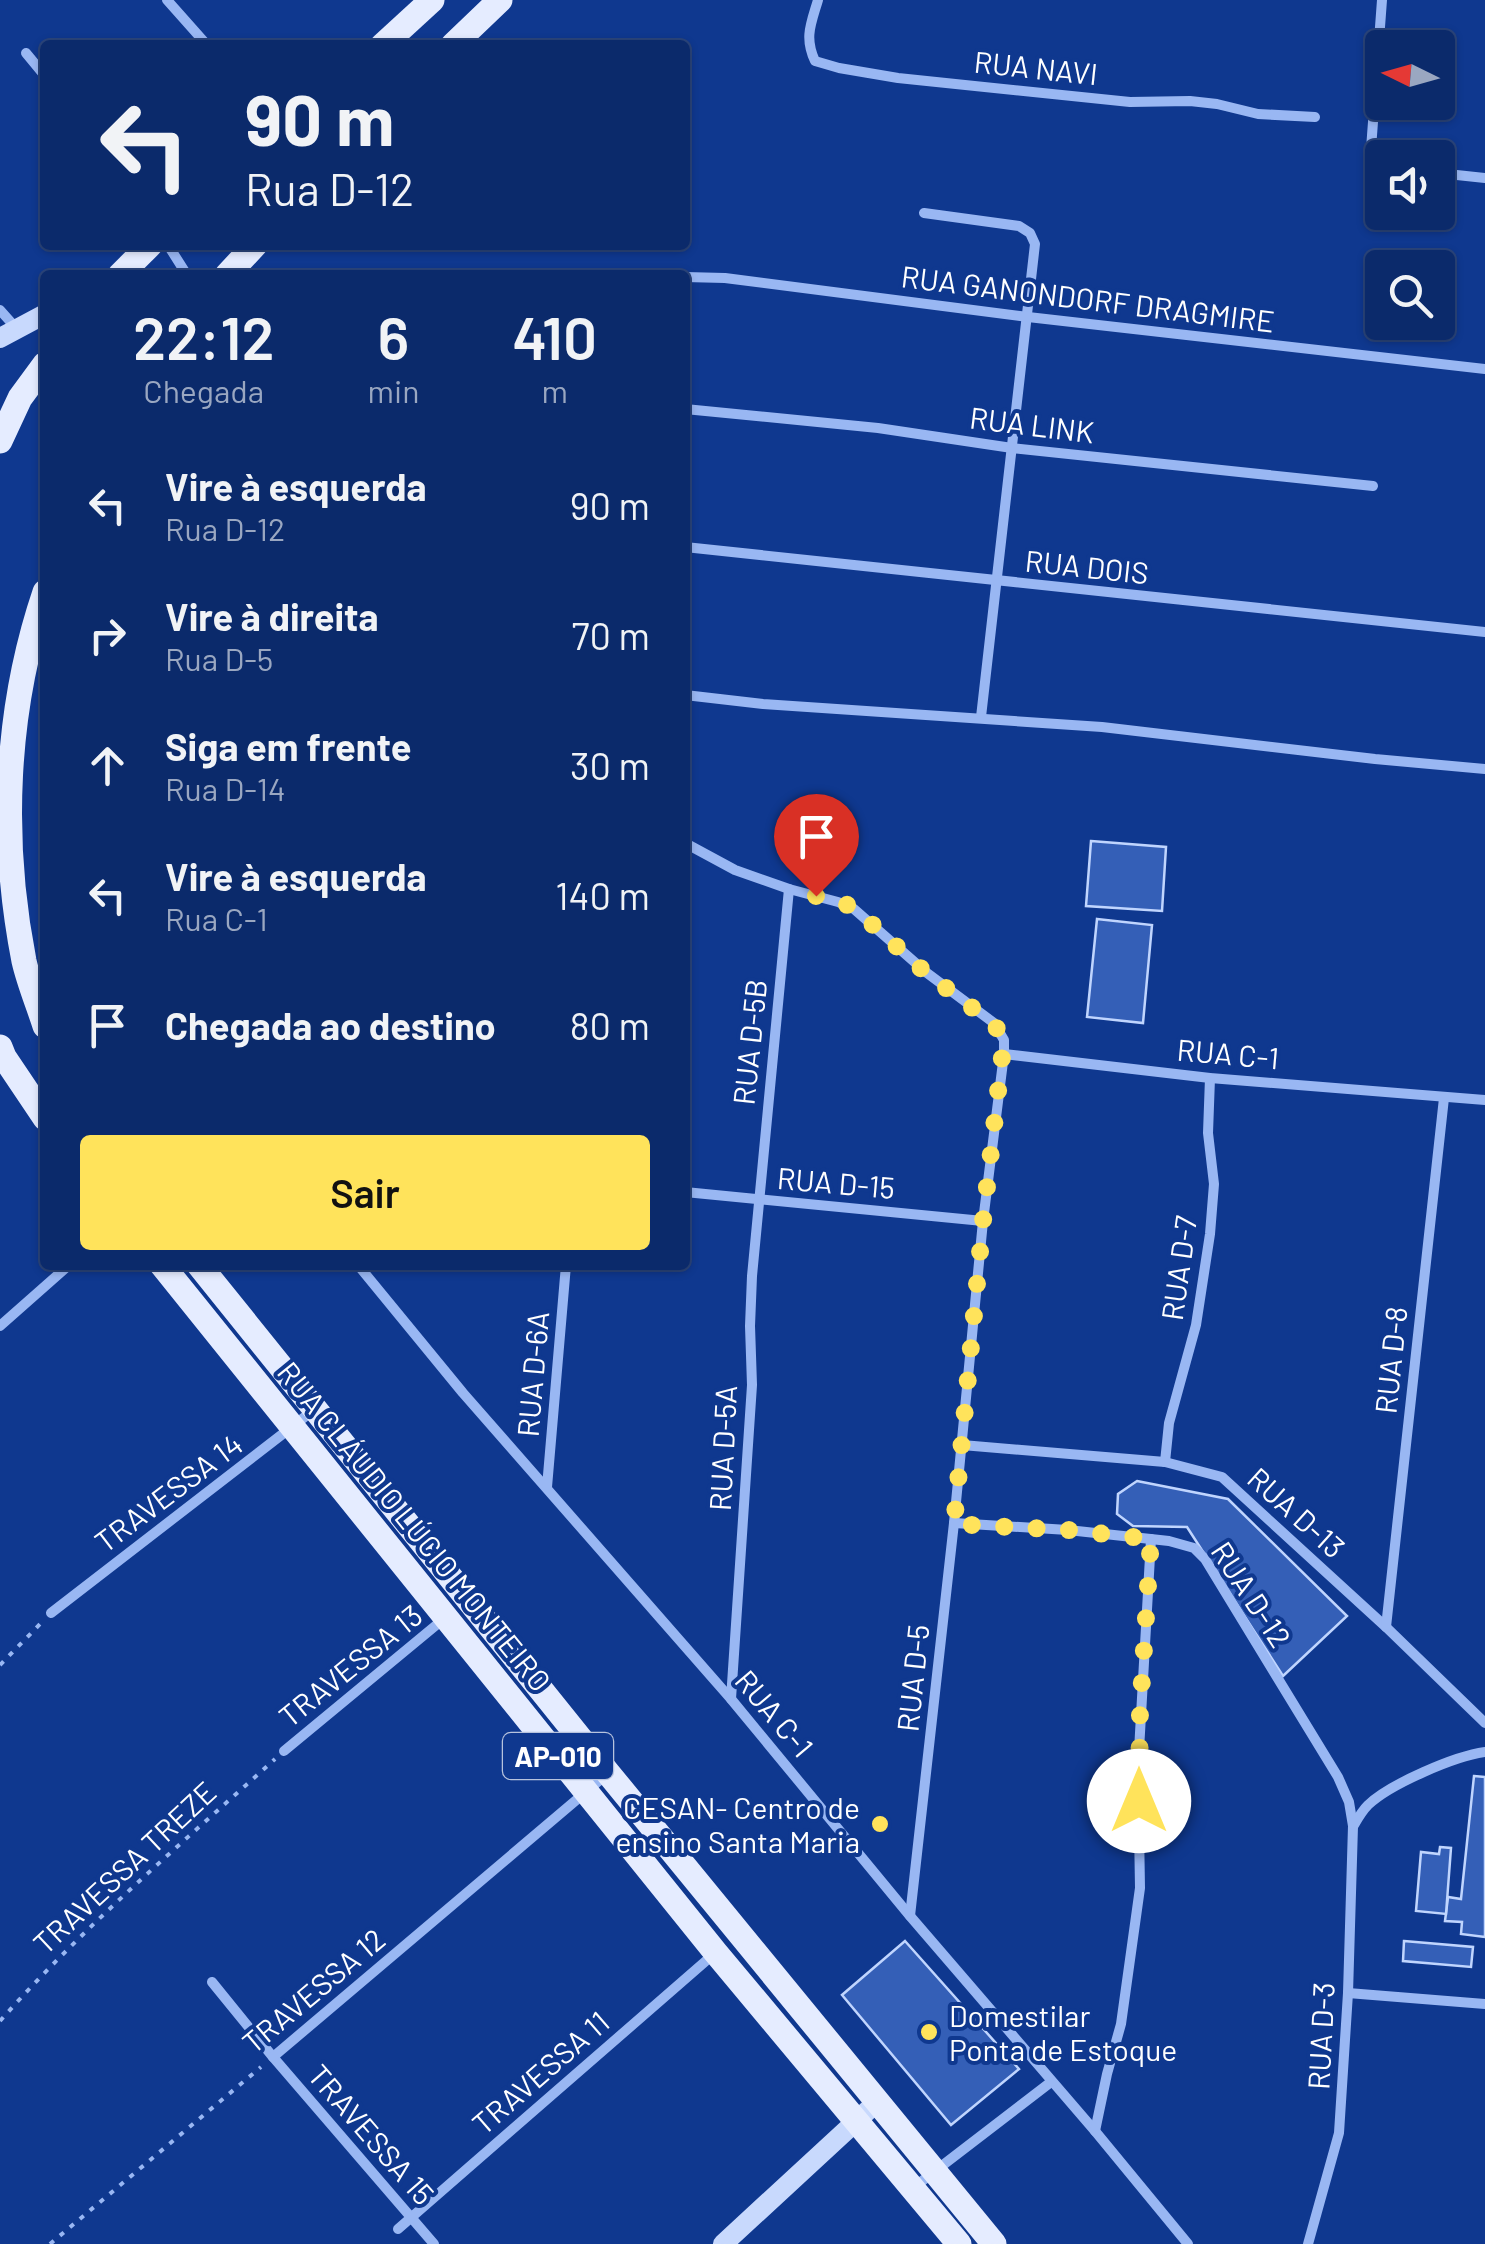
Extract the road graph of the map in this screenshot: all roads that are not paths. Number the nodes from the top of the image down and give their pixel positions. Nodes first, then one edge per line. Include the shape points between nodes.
1 (167, 0) edge
2 (432, 0) edge
3 (500, 0) edge
4 (818, 0) edge
5 (1382, 0) edge
6 (203, 40) edge
7 (388, 40) edge
8 (458, 40) edge
9 (26, 54) dead end
10 (40, 70) edge
11 (1314, 117) dead end
12 (1371, 140) edge
13 (1455, 175) edge
14 (1485, 178) edge
15 (924, 213) dead end
16 (145, 250) edge
17 (250, 250) edge
18 (124, 270) edge
19 (232, 270) edge
20 (690, 276) edge
21 (0, 310) edge
22 (40, 317) edge
23 (1028, 317) junction
24 (8, 333) edge
25 (1485, 368) edge
26 (40, 371) edge
27 (690, 409) edge
28 (0, 442) edge
29 (1012, 448) junction
30 (1373, 486) dead end
31 (690, 548) edge
32 (997, 581) junction
33 (40, 607) edge
34 (1485, 632) edge
35 (690, 696) edge
36 (981, 717) junction
37 (1485, 769) edge
38 (690, 846) edge
39 (790, 889) junction
40 (40, 1010) edge
41 (1004, 1054) junction
42 (1, 1055) edge
43 (1210, 1078) junction
44 (1444, 1098) junction
45 (1485, 1100) edge
46 (40, 1111) edge
47 (690, 1193) edge
48 (759, 1200) junction
49 (983, 1221) junction
50 (63, 1270) edge
51 (166, 1270) edge
52 (203, 1270) edge
53 (362, 1270) edge
54 (566, 1270) edge
55 (0, 1326) edge
56 (316, 1409) junction
57 (294, 1427) junction
58 (962, 1446) junction
59 (1165, 1462) junction
60 (547, 1487) junction
61 (954, 1524) junction
62 (1151, 1539) junction
63 (51, 1613) road end
64 (447, 1617) junction
65 (1386, 1627) junction
66 (731, 1699) junction
67 (1485, 1723) edge
68 (284, 1751) road end
69 (1485, 1752) edge
70 (608, 1773) junction
71 (586, 1791) junction
72 (1354, 1826) junction
73 (910, 1916) junction
74 (716, 1953) junction
75 (212, 1982) dead end
76 (1348, 1992) junction
77 (1485, 2004) edge
78 (273, 2057) junction
79 (1051, 2082) junction
80 (878, 2101) junction
81 (856, 2121) junction
82 (1095, 2131) junction
83 (934, 2172) junction
84 (912, 2188) junction
85 (412, 2218) junction
86 (398, 2230) dead end
87 (434, 2244) edge
88 (723, 2244) edge
89 (959, 2244) edge
90 (994, 2244) edge
91 (1188, 2244) edge
92 (1308, 2244) edge

1 - 6 street
2 - 7 main road
3 - 8 main road
4 - 11 street, RUA NAVI via 809,48 816,61 840,68
5 - 12 street
9 - 10 street
13 - 14 street
15 - 23 street via 1030,232 1035,244
16 - 18 main road
17 - 19 main road
20 - 23 street, RUA GANONDORF DRAGMIRE
21 - 24 street
22 - 24 street
23 - 25 street, RUA GANONDORF DRAGMIRE
23 - 29 street
26 - 28 main road
27 - 29 street, RUA LINK
29 - 30 street, RUA LINK
29 - 32 street
31 - 32 street, RUA DOIS
32 - 34 street, RUA DOIS
32 - 36 street
33 - 40 main road via 10,733 6,856
35 - 36 street
36 - 37 street
38 - 39 street
39 - 41 street via 863,916 994,1024
39 - 48 street, RUA D-5B
41 - 43 street, RUA C-1
41 - 49 street, RUA D-5
42 - 46 main road
43 - 44 street, RUA C-1
43 - 59 street, RUA D-7 via 1210,1234
44 - 45 street, RUA C-1
44 - 65 street, RUA D-8
47 - 48 street, RUA D-15
48 - 49 street, RUA D-15
48 - 66 street, RUA D-5A
49 - 58 street, RUA D-5
50 - 55 street
51 - 57 main road, RUA CLÁUDIO LÚCIO MONTEIRO / AP-010
52 - 56 main road, RUA CLÁUDIO LÚCIO MONTEIRO / AP-010
53 - 60 street, RUA C-1
54 - 60 street, RUA D-6A
56 - 57 street, TRAVESSA 14
56 - 70 main road, RUA CLÁUDIO LÚCIO MONTEIRO / AP-010
57 - 63 street, TRAVESSA 14
57 - 64 main road, RUA CLÁUDIO LÚCIO MONTEIRO / AP-010
58 - 59 street, RUA D-13
58 - 61 street, RUA D-5
59 - 65 street, RUA D-13 via 1215,1474 1234,1486
60 - 66 street, RUA C-1
61 - 62 street, RUA D-12
61 - 73 street, RUA D-5
62 - 72 street, RUA D-12 via 1188,1544 1205,1559 1338,1778
62 - 82 street via 1138,1768 1140,1888 1121,2024
64 - 68 street, TRAVESSA 13
64 - 71 main road, RUA CLÁUDIO LÚCIO MONTEIRO / AP-010
65 - 67 street, RUA D-13
66 - 73 street, RUA C-1
69 - 72 street via 1448,1760 1378,1797
70 - 71 street, TRAVESSA 12
70 - 80 main road, RUA CLÁUDIO LÚCIO MONTEIRO / AP-010
71 - 74 main road, RUA CLÁUDIO LÚCIO MONTEIRO / AP-010
71 - 78 street, TRAVESSA 12
72 - 76 street, RUA D-3
73 - 79 street, RUA C-1
74 - 81 main road, RUA CLÁUDIO LÚCIO MONTEIRO / AP-010
74 - 85 street, TRAVESSA 11
75 - 78 street, TRAVESSA 15
76 - 77 street
76 - 92 street, RUA D-3 via 1339,2133
78 - 85 street, TRAVESSA 15
79 - 82 street, RUA C-1
79 - 83 street
80 - 81 street
80 - 83 main road, RUA CLÁUDIO LÚCIO MONTEIRO / AP-010
81 - 84 main road, RUA CLÁUDIO LÚCIO MONTEIRO / AP-010
81 - 88 street
82 - 91 street, RUA C-1
83 - 84 street
83 - 90 main road, RUA CLÁUDIO LÚCIO MONTEIRO / AP-010
84 - 89 main road, RUA CLÁUDIO LÚCIO MONTEIRO / AP-010
85 - 86 street, TRAVESSA 11
85 - 87 street, TRAVESSA 15

